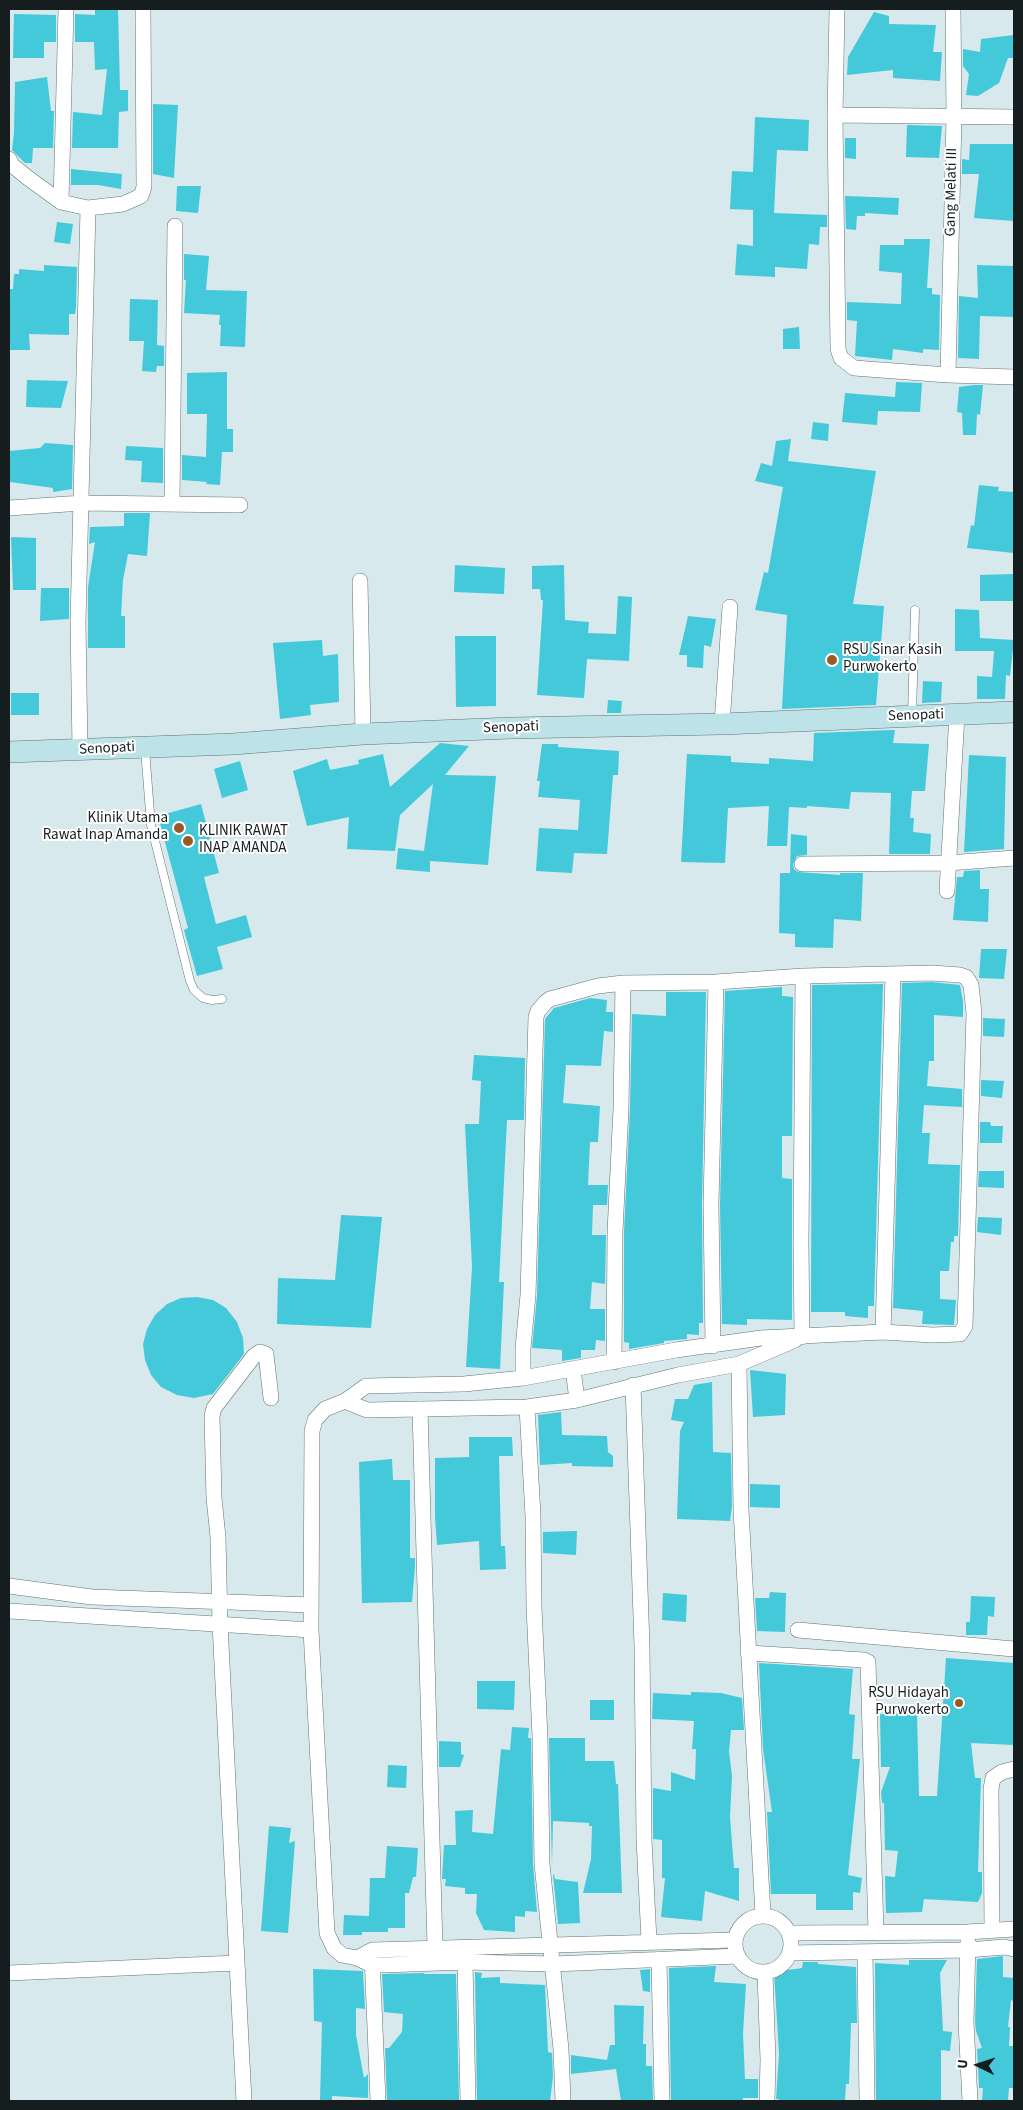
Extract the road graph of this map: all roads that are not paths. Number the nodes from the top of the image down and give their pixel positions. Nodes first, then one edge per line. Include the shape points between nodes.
1 (66, 9) edge
2 (143, 9) edge
3 (837, 9) edge
4 (953, 9) edge
5 (835, 115) junction
6 (954, 117) junction
7 (1014, 117) edge
8 (9, 159) edge
9 (61, 202) junction
10 (88, 208) junction
11 (175, 226) dead end
12 (948, 375) junction
13 (1014, 377) edge
14 (82, 503) junction
15 (172, 504) junction
16 (240, 505) dead end
17 (9, 508) edge
18 (360, 580) dead end
19 (730, 607) dead end
20 (915, 610) dead end
21 (1014, 712) edge
22 (957, 714) junction
23 (912, 715) junction
24 (722, 724) junction
25 (363, 734) junction
26 (145, 747) junction
27 (80, 750) junction
28 (9, 752) edge
29 (1014, 858) edge
30 (948, 863) junction
31 (802, 864) dead end
32 (947, 891) dead end
33 (893, 975) junction
34 (803, 976) junction
35 (716, 982) junction
36 (623, 983) junction
37 (222, 999) dead end
38 (883, 1332) junction
39 (802, 1337) junction
40 (713, 1346) junction
41 (676, 1350) junction
42 (614, 1362) junction
43 (739, 1364) junction
44 (573, 1369) junction
45 (678, 1375) junction
46 (524, 1378) junction
47 (464, 1384) junction
48 (633, 1385) junction
49 (271, 1398) dead end
50 (577, 1400) junction
51 (345, 1401) junction
52 (527, 1407) junction
53 (420, 1409) junction
54 (464, 1410) junction
55 (9, 1586) edge
56 (92, 1597) junction
57 (219, 1603) junction
58 (311, 1605) junction
59 (9, 1611) edge
60 (91, 1617) junction
61 (220, 1624) junction
62 (311, 1630) junction
63 (798, 1630) dead end
64 (1014, 1648) edge
65 (748, 1653) junction
66 (1014, 1770) edge
67 (763, 1915) junction
68 (1014, 1929) edge
69 (992, 1930) junction
70 (876, 1932) junction
71 (967, 1932) junction
72 (790, 1933) junction
73 (735, 1940) junction
74 (649, 1941) junction
75 (551, 1944) junction
76 (435, 1948) junction
77 (1014, 1949) edge
78 (968, 1950) junction
79 (864, 1952) junction
80 (790, 1953) junction
81 (738, 1956) junction
82 (372, 1958) junction
83 (659, 1959) junction
84 (237, 1962) junction
85 (465, 1962) junction
86 (554, 1964) junction
87 (765, 1972) junction
88 (9, 1973) edge
89 (244, 2101) edge
90 (378, 2101) edge
91 (468, 2101) edge
92 (563, 2101) edge
93 (662, 2101) edge
94 (767, 2101) edge
95 (867, 2101) edge
96 (970, 2101) edge

1 - 9 street
2 - 10 street via 144,187 141,196 123,204
3 - 5 street
4 - 6 street, Gang Melati III
5 - 6 street
5 - 12 street via 838,349 841,358 854,368
6 - 7 street
6 - 12 street, Gang Melati III
8 - 9 street via 28,178
9 - 10 street
10 - 14 street
11 - 15 street
12 - 13 street
14 - 15 street
14 - 17 street
14 - 27 street via 78,623
15 - 16 street
18 - 25 street
19 - 24 street
20 - 23 lane
21 - 22 street, Senopati
22 - 23 street, Senopati
22 - 30 street
23 - 24 street, Senopati
24 - 25 street, Senopati
25 - 26 street, Senopati
26 - 27 street, Senopati
26 - 37 lane via 150,825 185,964 194,990 203,998
27 - 28 street, Senopati
29 - 30 street
30 - 31 street
30 - 32 street
33 - 34 street
33 - 38 street
33 - 38 street via 960,975 966,977 971,985 974,1013 971,1140 965,1326 960,1334
34 - 35 street
34 - 39 street
35 - 36 street
35 - 40 street via 711,1205
36 - 42 street
36 - 46 street via 550,999 536,1017
38 - 39 street
39 - 40 street via 761,1338
39 - 43 street
40 - 41 street
41 - 42 street
41 - 45 street
42 - 44 street
43 - 45 street
43 - 65 street via 741,1510
44 - 46 street
44 - 50 street
45 - 48 street
46 - 47 street
47 - 51 street via 366,1386
47 - 54 street
48 - 50 street
48 - 74 street
49 - 57 street via 266,1354 260,1352 214,1408
50 - 52 street
51 - 53 street via 367,1410
51 - 58 street via 325,1409 315,1420 312,1431
52 - 54 street
52 - 75 street via 542,1864
53 - 54 street
53 - 76 street
55 - 56 street
56 - 57 street
56 - 60 street
57 - 58 street
57 - 61 street
58 - 62 street
59 - 60 street
60 - 61 street
61 - 62 street
61 - 84 street
62 - 82 street via 327,1933 339,1953
63 - 64 street
65 - 67 street
65 - 70 street via 868,1662
66 - 69 street via 993,1778 991,1789
67 - 72 street via 780,1920
67 - 73 street via 746,1921
68 - 69 street
69 - 71 street
70 - 71 street
70 - 72 street
71 - 78 street
72 - 80 street
73 - 74 street
73 - 81 street
74 - 75 street
75 - 76 street
75 - 86 street
76 - 82 street
77 - 78 street
78 - 79 street
78 - 96 street via 966,2022
79 - 80 street
79 - 95 street
80 - 87 street via 780,1966
81 - 83 street
81 - 87 street via 749,1968
82 - 85 street
82 - 90 street
83 - 86 street
83 - 93 street
84 - 88 street
84 - 89 street
85 - 86 street
85 - 91 street
86 - 92 street
87 - 94 street

